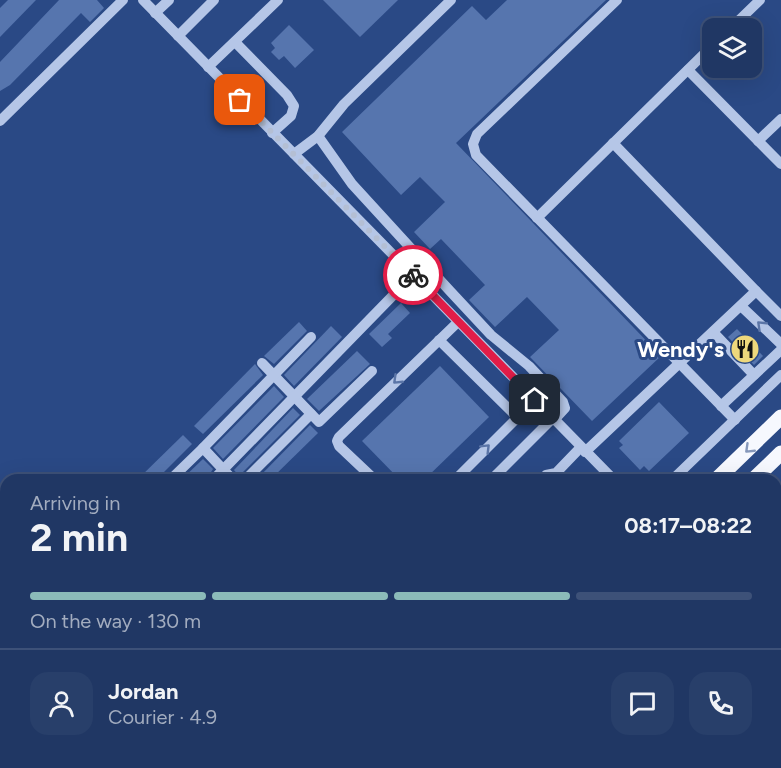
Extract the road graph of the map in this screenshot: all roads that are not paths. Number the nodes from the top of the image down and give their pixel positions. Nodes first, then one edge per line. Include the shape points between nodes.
1 (123, 0) edge
2 (143, 0) edge
3 (169, 0) edge
4 (214, 0) edge
5 (278, 0) edge
6 (451, 0) edge
7 (617, 0) edge
8 (760, 0) edge
9 (155, 13) junction
10 (741, 18) edge
11 (178, 36) junction
12 (235, 42) junction
13 (702, 56) edge
14 (208, 67) junction
15 (688, 70) junction
16 (781, 119) edge
17 (0, 121) edge
18 (272, 133) junction
19 (318, 136) junction
20 (758, 141) junction
21 (613, 143) junction
22 (294, 154) junction
23 (781, 164) edge
24 (537, 218) junction
25 (396, 231) junction
26 (382, 244) junction
27 (412, 275) junction
28 (450, 291) junction
29 (756, 291) junction
30 (439, 302) junction
31 (741, 306) junction
32 (781, 316) edge
33 (458, 322) junction
34 (713, 332) junction
35 (491, 335) junction
36 (311, 337) dead end
37 (439, 340) junction
38 (781, 344) edge
39 (480, 345) junction
40 (781, 350) edge
41 (768, 362) junction
42 (262, 363) dead end
43 (679, 363) junction
44 (372, 370) dead end
45 (754, 375) junction
46 (781, 375) edge
47 (273, 376) junction
48 (294, 397) junction
49 (535, 400) junction
50 (721, 406) junction
51 (311, 414) junction
52 (518, 417) junction
53 (781, 417) edge
54 (553, 419) junction
55 (735, 420) junction
56 (203, 448) junction
57 (583, 449) junction
58 (781, 453) edge
59 (223, 470) junction
60 (176, 474) edge
61 (219, 474) edge
62 (227, 474) edge
63 (251, 474) edge
64 (369, 474) edge
65 (460, 474) edge
66 (497, 474) edge
67 (562, 474) edge
68 (608, 474) edge
69 (678, 474) edge
70 (722, 474) edge
71 (759, 474) edge

1 - 17 street
2 - 9 street
3 - 9 street
4 - 11 street
5 - 12 street
6 - 19 street via 344,104
7 - 24 street via 477,134 473,144 476,155
8 - 10 street
9 - 11 street
11 - 14 street
12 - 14 street
12 - 18 street via 294,106 291,116
13 - 15 street
14 - 18 street
15 - 20 street
15 - 21 street
16 - 20 street
18 - 22 street
19 - 22 street
19 - 25 street via 352,184
20 - 23 street
21 - 24 street
21 - 29 street
22 - 26 street
24 - 43 street
25 - 26 street
25 - 28 street
26 - 27 street
27 - 30 street
27 - 48 street
28 - 30 street
28 - 35 street
29 - 31 street
29 - 32 street
30 - 33 street
31 - 34 street
38 -> 31 street
33 - 37 street
33 - 39 street
34 - 43 street
34 - 45 street
35 - 39 street
35 - 54 street via 529,366 563,402 565,408
36 - 47 street
37 - 52 street
37 -> 64 street via 339,437 339,446
39 - 49 street
40 - 41 street
41 - 45 street
41 - 46 street
42 - 47 street
43 - 50 street
43 - 57 street
44 - 51 street via 319,422
45 - 50 street
46 - 55 street
47 - 48 street
47 - 56 street
48 - 51 street
48 - 59 street
49 - 52 street
49 - 54 street
50 - 55 street
51 - 63 street
65 -> 52 street
53 -> 70 main road
54 - 57 street
54 - 66 street
55 - 69 street
56 - 59 street
56 - 60 street
57 - 67 street
57 - 68 street
58 - 71 main road
59 - 61 street
59 - 62 street

